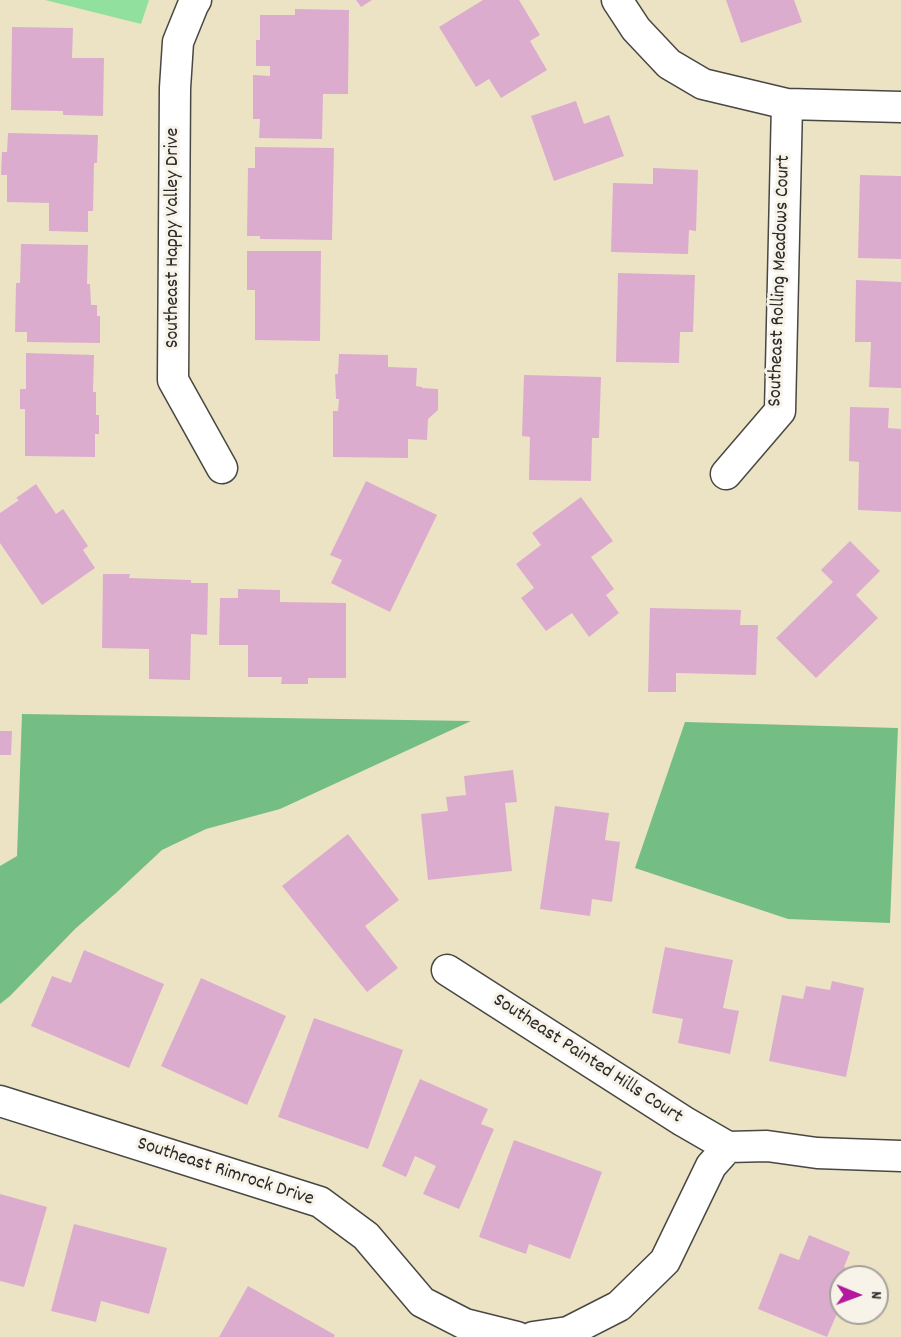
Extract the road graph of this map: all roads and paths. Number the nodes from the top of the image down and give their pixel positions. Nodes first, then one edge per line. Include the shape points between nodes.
1 (196, 0) edge
2 (617, 0) edge
3 (787, 104) junction
4 (901, 107) edge
5 (222, 468) dead end
6 (726, 474) dead end
7 (447, 970) dead end
8 (0, 1101) edge
9 (728, 1148) junction
10 (901, 1156) edge
11 (517, 1337) edge
12 (533, 1337) edge

1 - 5 street, Southeast Happy Valley Drive via 178,42 175,87 173,380
2 - 3 street via 636,29 669,64 702,84
3 - 4 street
3 - 6 street, Southeast Rolling Meadows Court via 780,411
7 - 9 street, Southeast Painted Hills Court
8 - 11 street, Southeast Rimrock Drive via 320,1202 366,1236 422,1302 465,1324
9 - 10 street via 767,1146 817,1153
9 - 12 street via 711,1166 665,1260 619,1306 568,1332

